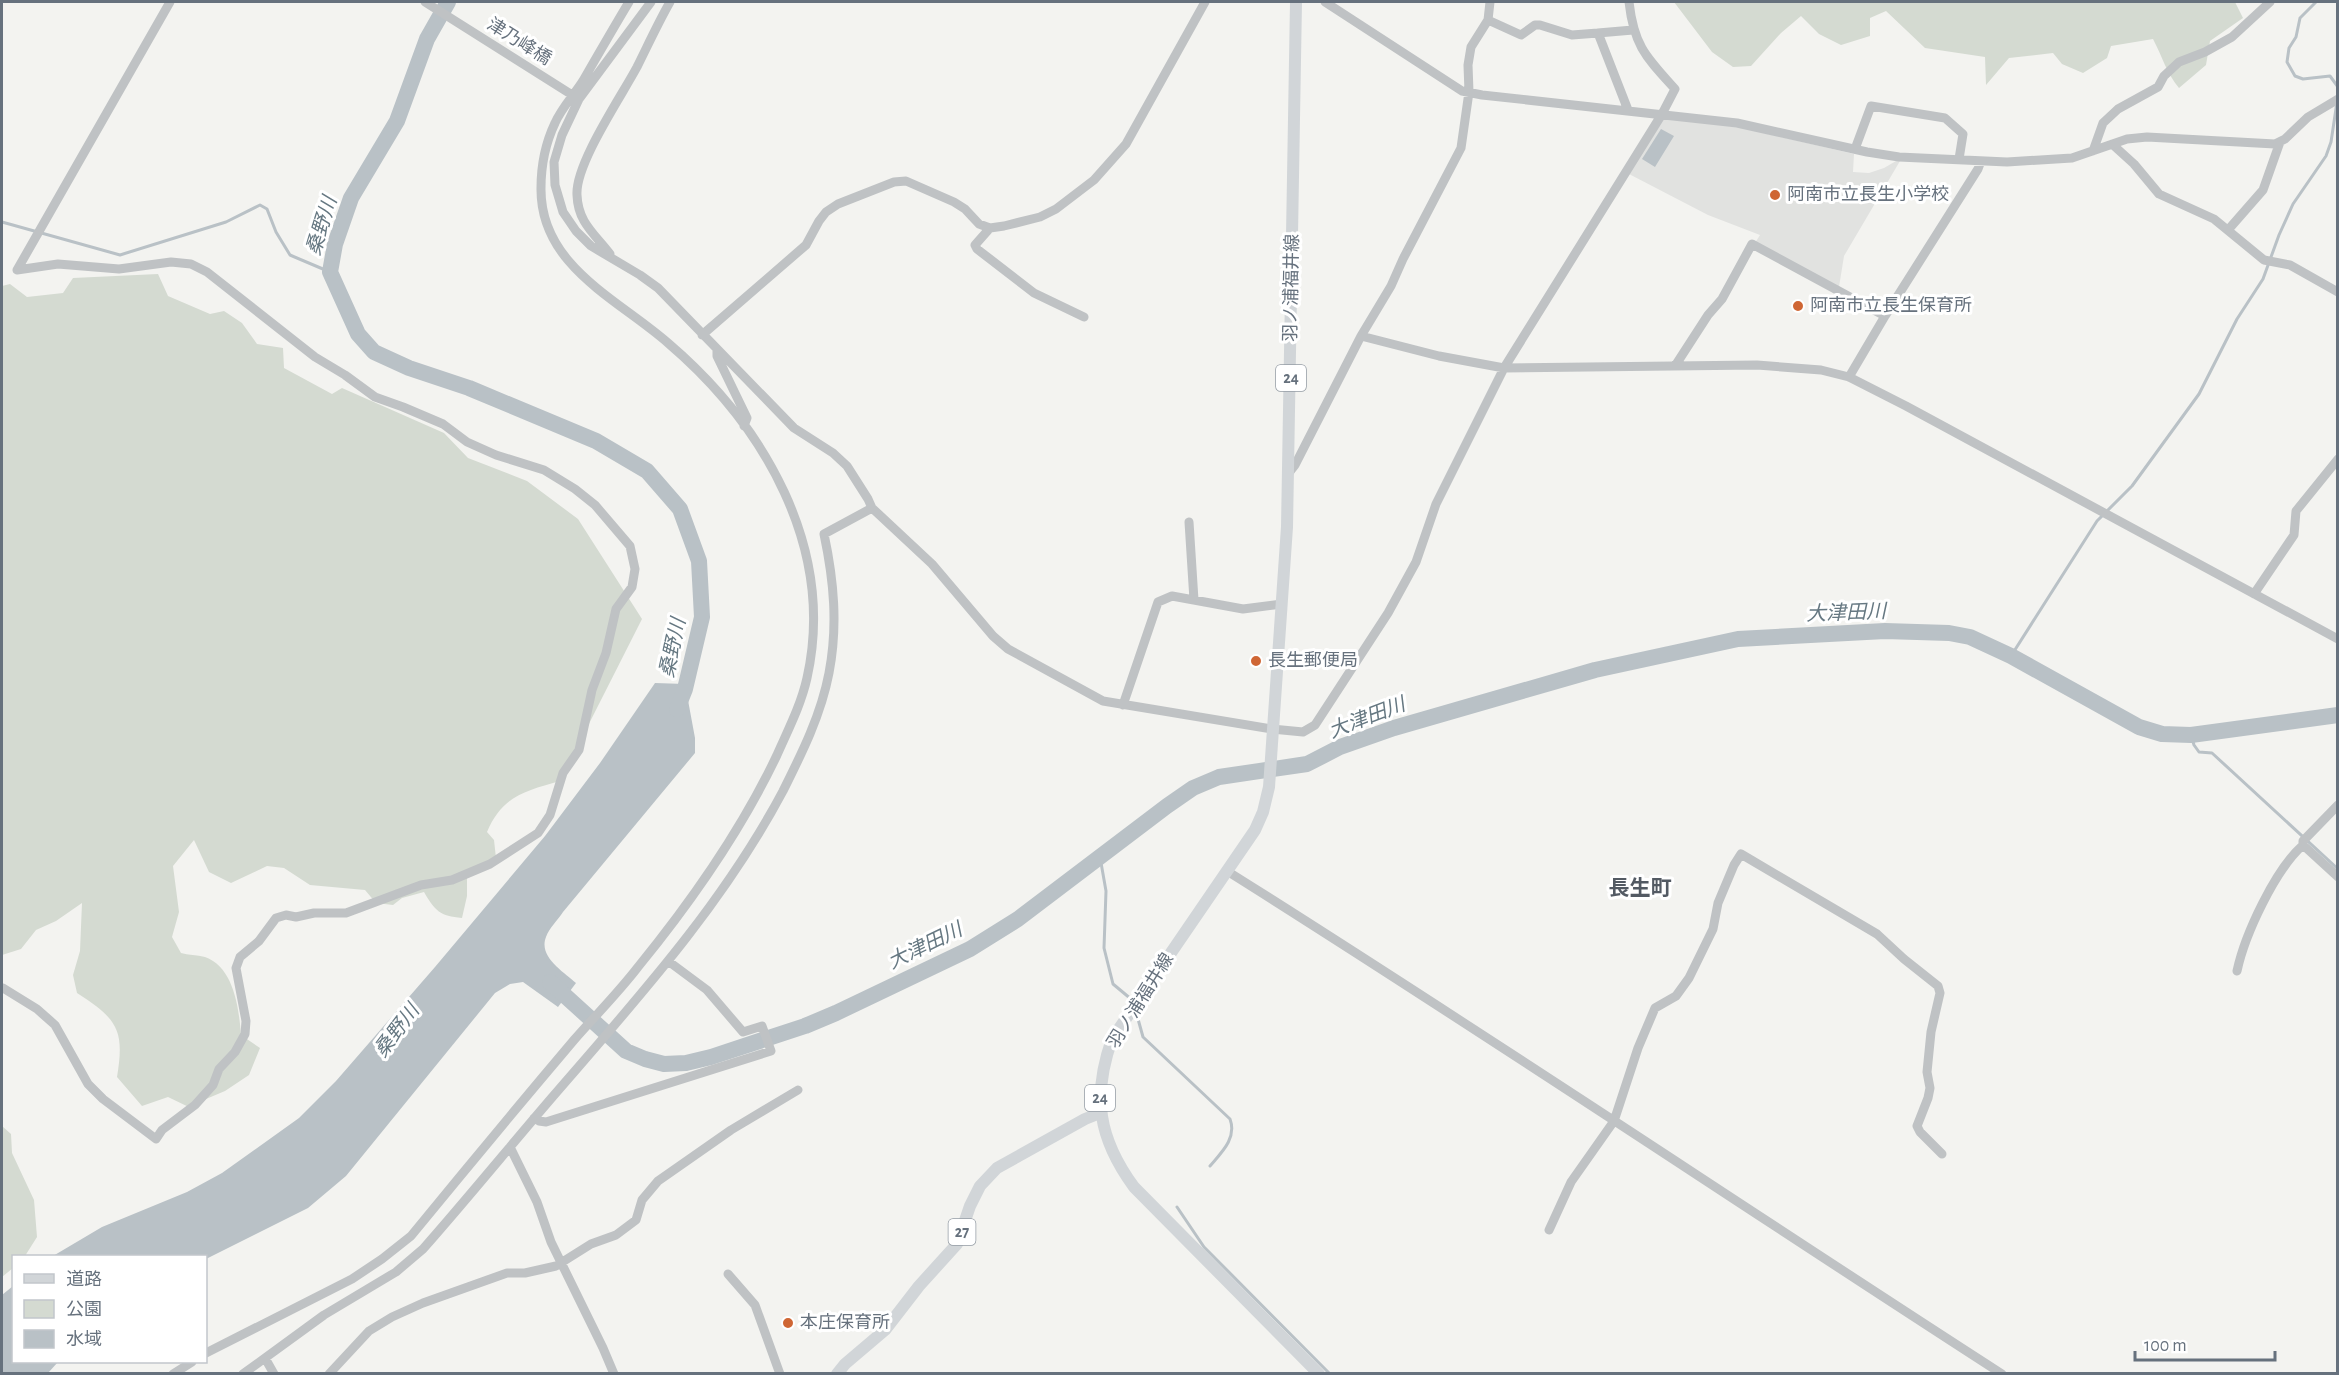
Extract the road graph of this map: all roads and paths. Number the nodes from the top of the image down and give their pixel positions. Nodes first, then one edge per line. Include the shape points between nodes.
1 (170, 2) edge
2 (425, 2) edge
3 (629, 2) edge
4 (651, 2) edge
5 (670, 2) edge
6 (1205, 2) edge
7 (1296, 2) edge
8 (1325, 2) edge
9 (1490, 2) edge
10 (1629, 2) edge
11 (2270, 2) edge
12 (1488, 20) junction
13 (1633, 30) junction
14 (1598, 33) junction
15 (1469, 92) junction
16 (572, 95) junction
17 (2335, 100) edge
18 (1628, 110) junction
19 (1662, 114) junction
20 (2280, 142) junction
21 (2112, 144) junction
22 (1855, 149) junction
23 (2093, 151) junction
24 (1959, 159) junction
25 (1981, 160) junction
26 (990, 228) junction
27 (2228, 230) junction
28 (614, 259) junction
29 (2337, 292) edge
30 (1885, 316) junction
31 (1083, 317) dead end
32 (702, 335) junction
33 (1361, 336) junction
34 (717, 349) junction
35 (1675, 366) junction
36 (1504, 368) junction
37 (1849, 377) junction
38 (744, 426) junction
39 (2337, 459) edge
40 (1288, 474) junction
41 (872, 508) junction
42 (1189, 522) dead end
43 (2254, 594) junction
44 (1194, 600) junction
45 (1282, 604) junction
46 (2337, 639) edge
47 (1123, 705) junction
48 (1272, 729) junction
49 (2337, 805) edge
50 (2303, 845) junction
51 (1227, 871) junction
52 (2337, 877) edge
53 (668, 961) junction
54 (2237, 971) dead end
55 (3, 988) dead end
56 (798, 1090) dead end
57 (1100, 1113) junction
58 (534, 1118) junction
59 (1614, 1121) junction
60 (510, 1147) junction
61 (1942, 1154) dead end
62 (1549, 1230) dead end
63 (562, 1262) junction
64 (728, 1274) dead end
65 (207, 1352) edge
66 (265, 1358) junction
67 (190, 1363) edge
68 (173, 1374) edge
69 (243, 1374) edge
70 (274, 1374) edge
71 (329, 1374) edge
72 (614, 1374) edge
73 (780, 1374) edge
74 (837, 1374) edge
75 (1319, 1374) edge
76 (2002, 1374) edge

1 - 55 street via 17,270 58,264 119,269 171,262 191,264 207,272 315,357 375,397 442,424 496,456 544,470 575,489 595,505 630,546 635,569 632,587 616,609 579,750 563,774 550,815 538,832 490,864 452,880 421,885 346,913 276,918 259,941 240,957 236,968 245,1034 219,1069 213,1085 156,1139 88,1084 55,1025 37,1008
2 - 16 street, 津乃峰橋
3 - 16 street
4 - 16 street
5 - 28 street via 577,181 577,197 588,230
6 - 26 street via 1126,144 1108,166 1056,209 1040,217
7 - 40 main road, 羽ノ浦福井線 / 24
8 - 15 street
9 - 12 street
10 - 13 street
11 - 23 street via 2232,37 2179,62 2158,87 2118,109 2103,123
12 - 14 street via 1521,35 1535,25 1572,35
12 - 15 street via 1471,47
13 - 14 street
13 - 19 street via 1645,55 1675,88
14 - 18 street
15 - 18 street
15 - 33 street via 1461,148 1392,286
16 - 28 street via 554,162 555,185 563,212 576,231 591,246
16 - 38 street via 556,120 544,154 541,189 553,240 588,283 698,369
17 - 20 street
18 - 19 street
19 - 22 street via 1737,123
19 - 36 street
20 - 21 street via 2147,137
20 - 27 street via 2263,190
21 - 23 street
21 - 27 street via 2159,194 2197,210
22 - 24 street via 1899,157
22 - 24 street via 1871,106 1945,118 1963,134
23 - 25 street via 2072,158
24 - 25 street
25 - 30 street
26 - 31 street via 975,245 977,249 1034,293
26 - 32 street via 979,224 965,208 906,181 855,196 826,212 806,245
27 - 29 street via 2264,260 2290,265
28 - 32 street via 658,288
30 - 35 street via 1752,244 1722,299
30 - 37 street
32 - 34 street
33 - 36 street
33 - 40 street
34 - 38 street via 747,418
34 - 41 street via 794,428 847,466
35 - 36 street
35 - 37 street via 1756,365 1821,370
36 - 48 street via 1436,504 1416,561 1388,613 1315,724 1303,732
37 - 43 street
38 - 65 street via 786,492 798,525 810,577 813,634 807,679 759,793 714,864 638,968 411,1236 352,1279
39 - 43 street via 2296,511 2294,535
40 - 45 main road, 羽ノ浦福井線 / 24
41 - 47 street via 932,564 1008,649 1103,701
41 - 53 street via 824,534 834,596 834,637 829,675 807,741 764,827 736,872
42 - 44 street
43 - 46 street
44 - 45 street via 1244,609
44 - 47 street via 1172,596 1158,602
45 - 48 main road, 羽ノ浦福井線 / 24
47 - 48 street
48 - 51 main road, 羽ノ浦福井線 / 24 via 1273,753 1263,812
49 - 50 street
50 - 52 street
50 - 54 street via 2282,868 2259,911
51 - 57 main road, 羽ノ浦福井線 / 24 via 1113,1039 1103,1065
51 - 59 street
53 - 58 street
53 - 58 street via 700,983 743,1032 762,1026 771,1051 546,1122
56 - 63 street via 658,1181 642,1200 636,1220
57 - 74 main road, 27 via 997,1168 980,1186 957,1244 885,1330
57 - 75 main road, 羽ノ浦福井線 / 24 via 1119,1167 1134,1187
58 - 60 street
59 - 61 street via 1655,1008 1676,996 1689,978 1713,929 1718,903 1741,854 1877,934 1938,986 1927,1072 1930,1088 1917,1126
59 - 62 street via 1571,1182
59 - 76 street
60 - 63 street
60 - 66 street via 423,1249 396,1272 324,1315
63 - 71 street via 525,1273 507,1273 392,1317 369,1331
63 - 72 street
64 - 73 street via 755,1305
66 - 69 street
66 - 70 street
67 - 68 street

